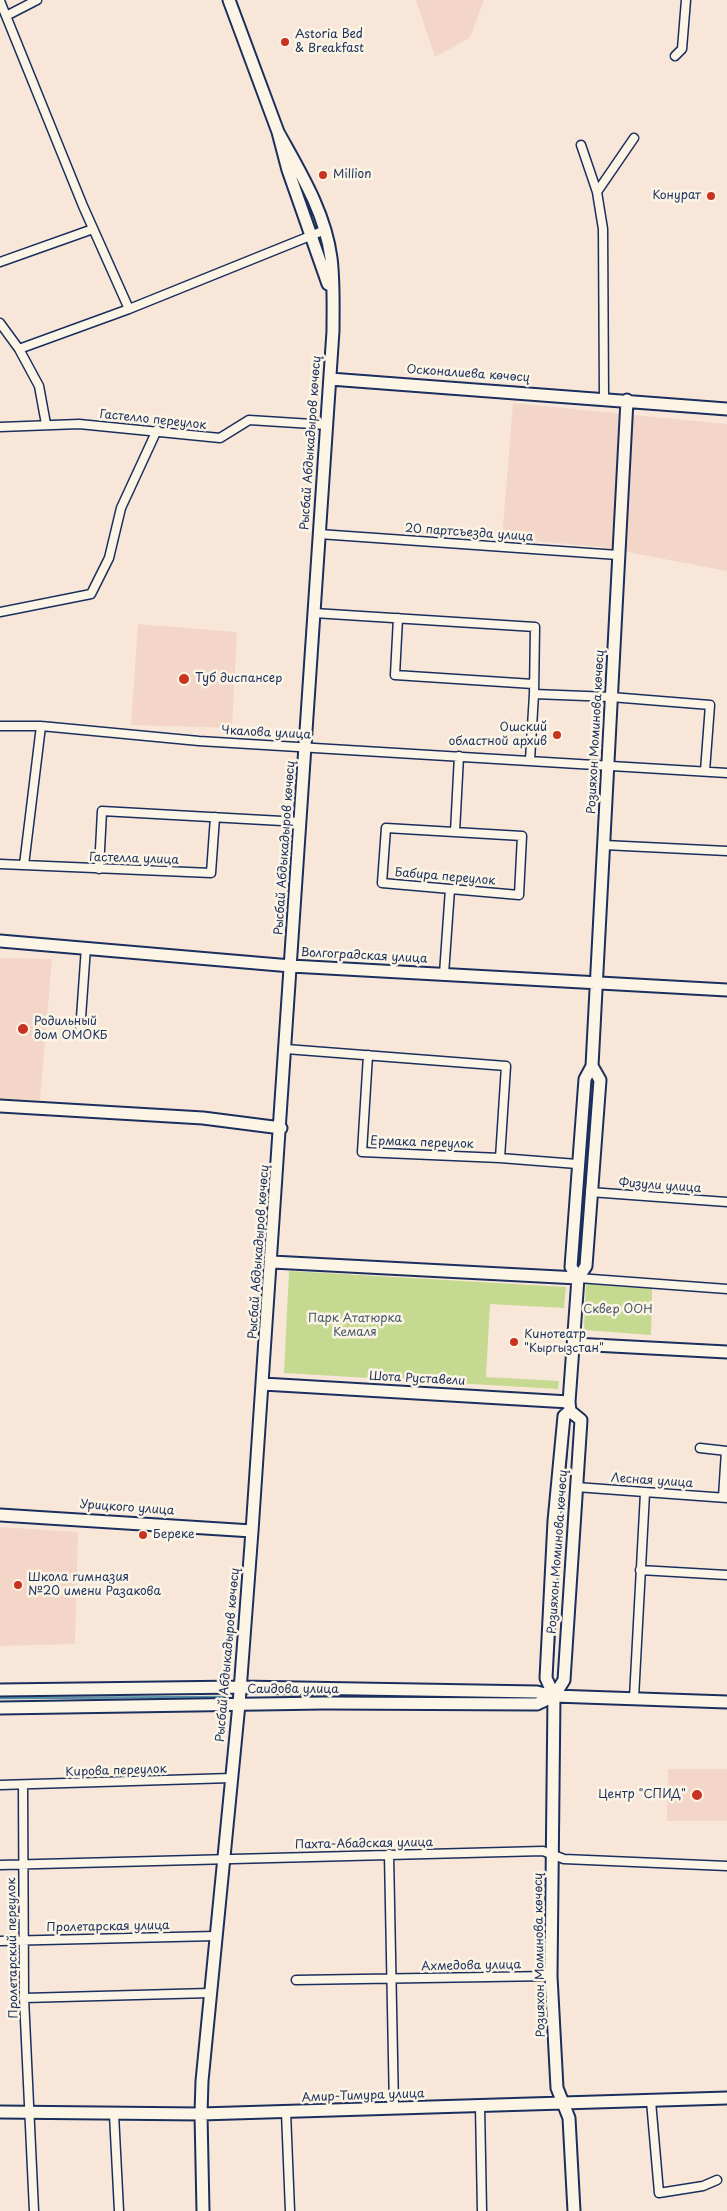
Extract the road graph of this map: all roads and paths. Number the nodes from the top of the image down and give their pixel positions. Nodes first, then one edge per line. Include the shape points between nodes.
1 (37, 0) edge
2 (229, 0) edge
3 (686, 0) edge
4 (0, 2) edge
5 (6, 16) junction
6 (675, 56) dead end
7 (278, 132) junction
8 (634, 138) dead end
9 (581, 145) dead end
10 (597, 192) junction
11 (93, 228) junction
12 (325, 230) junction
13 (311, 235) junction
14 (0, 262) edge
15 (332, 293) junction
16 (129, 309) junction
17 (0, 323) edge
18 (19, 350) junction
19 (330, 379) junction
20 (604, 398) junction
21 (627, 400) junction
22 (727, 409) edge
23 (46, 424) junction
24 (328, 425) junction
25 (0, 427) edge
26 (157, 430) junction
27 (319, 534) junction
28 (618, 555) junction
29 (0, 612) edge
30 (314, 613) junction
31 (398, 618) junction
32 (533, 684) junction
33 (534, 694) junction
34 (611, 697) junction
35 (0, 726) edge
36 (41, 726) junction
37 (306, 747) junction
38 (459, 756) junction
39 (530, 760) junction
40 (608, 765) junction
41 (705, 771) junction
42 (727, 773) edge
43 (215, 817) junction
44 (300, 822) junction
45 (455, 832) junction
46 (604, 845) junction
47 (727, 851) edge
48 (0, 864) edge
49 (24, 865) junction
50 (99, 869) junction
51 (450, 889) junction
52 (0, 941) edge
53 (86, 947) junction
54 (291, 966) junction
55 (444, 974) junction
56 (595, 983) junction
57 (727, 990) edge
58 (80, 1032) dead end
59 (286, 1049) junction
60 (368, 1055) junction
61 (592, 1066) junction
62 (0, 1106) edge
63 (281, 1128) junction
64 (500, 1158) junction
65 (578, 1164) junction
66 (590, 1192) junction
67 (727, 1202) edge
68 (272, 1262) junction
69 (578, 1278) junction
70 (727, 1289) edge
71 (574, 1344) junction
72 (727, 1352) edge
73 (263, 1384) junction
74 (570, 1406) junction
75 (700, 1448) dead end
76 (726, 1451) edge
77 (576, 1487) junction
78 (645, 1493) junction
79 (725, 1498) edge
80 (0, 1515) edge
81 (252, 1531) junction
82 (640, 1570) junction
83 (727, 1575) edge
84 (240, 1687) junction
85 (0, 1690) edge
86 (554, 1696) junction
87 (634, 1698) junction
88 (727, 1702) edge
89 (239, 1704) junction
90 (0, 1708) edge
91 (232, 1778) junction
92 (23, 1785) junction
93 (0, 1786) edge
94 (389, 1854) junction
95 (552, 1854) junction
96 (223, 1858) junction
97 (24, 1864) junction
98 (0, 1865) edge
99 (727, 1866) edge
100 (216, 1936) junction
101 (0, 1941) edge
102 (24, 1941) junction
103 (551, 1976) junction
104 (296, 1980) dead end
105 (392, 1980) junction
106 (210, 1993) junction
107 (24, 1998) junction
108 (727, 2098) edge
109 (651, 2101) junction
110 (564, 2104) junction
111 (480, 2106) junction
112 (394, 2109) junction
113 (29, 2111) junction
114 (0, 2112) edge
115 (286, 2112) junction
116 (114, 2114) junction
117 (200, 2114) junction
118 (717, 2180) dead end
119 (34, 2211) edge
120 (120, 2211) edge
121 (203, 2211) edge
122 (290, 2211) edge
123 (482, 2211) edge
124 (574, 2211) edge

1 - 5 street
2 - 7 street, Рысбай Абдыкадыров көчөсү
3 - 6 street via 682,48
4 - 5 street
5 - 11 street
7 - 12 street, Рысбай Абдыкадыров көчөсү via 314,199
7 - 13 street, Рысбай Абдыкадыров көчөсү
8 - 10 street
9 - 10 street
10 - 20 street via 603,229
11 - 14 street
11 - 16 street
12 - 13 street
12 - 15 street, Рысбай Абдыкадыров көчөсү via 331,258
13 - 15 street, Рысбай Абдыкадыров көчөсү
13 - 16 street
15 - 19 street, Рысбай Абдыкадыров көчөсү
16 - 18 street
17 - 18 street
18 - 23 street via 39,386
19 - 20 street, Осконалиева көчөсү
19 - 24 street, Рысбай Абдыкадыров көчөсү
20 - 21 street, Осконалиева көчөсү
21 - 22 street, Осконалиева көчөсү
21 - 28 street, Розияхон Моминова көчөсү
23 - 25 street, Гастелло переулок
23 - 26 street, Гастелло переулок
24 - 26 street, Гастелло переулок via 249,420 220,438
24 - 27 street, Рысбай Абдыкадыров көчөсү
26 - 29 street via 121,508 109,558 91,594
27 - 28 street, 20 партсъезда улица
27 - 30 street, Рысбай Абдыкадыров көчөсү
28 - 34 street, Розияхон Моминова көчөсү
30 - 31 street
30 - 37 street, Рысбай Абдыкадыров көчөсү
31 - 32 street via 535,627
31 - 32 street via 395,675
32 - 33 street
33 - 34 street
33 - 39 street
34 - 40 street, Розияхон Моминова көчөсү
34 - 41 street via 710,705
35 - 36 street, Чкалова улица
36 - 37 street, Чкалова улица
36 - 49 street
37 - 38 street, Чкалова улица
37 - 44 street, Рысбай Абдыкадыров көчөсү
38 - 39 street, Чкалова улица
38 - 45 street
39 - 40 street, Чкалова улица
40 - 41 street, Чкалова улица
40 - 46 street, Розияхон Моминова көчөсү
41 - 42 street, Чкалова улица
43 - 44 street
43 - 50 street, Гастелла улица via 211,873
43 - 50 street via 102,811
44 - 54 street, Рысбай Абдыкадыров көчөсү
45 - 51 street, Бабира переулок via 386,828 382,883
45 - 51 street, Бабира переулок via 522,836 519,895
46 - 47 street
46 - 56 street, Розияхон Моминова көчөсү
48 - 49 street, Гастелла улица
49 - 50 street, Гастелла улица
51 - 55 street
52 - 53 street, Волгоградская улица
53 - 54 street, Волгоградская улица
53 - 58 street
54 - 55 street, Волгоградская улица
54 - 59 street, Рысбай Абдыкадыров көчөсү
55 - 56 street, Волгоградская улица
56 - 57 street, Волгоградская улица
56 - 61 street, Розияхон Моминова көчөсү
59 - 60 street
59 - 63 street, Рысбай Абдыкадыров көчөсү
60 - 64 street via 506,1066
60 - 64 street, Ермака переулок via 362,1152
61 - 65 street, Розияхон Моминова көчөсү via 585,1080
61 - 66 street, Розияхон Моминова көчөсү via 600,1080
62 - 63 street via 202,1118
63 - 68 street, Рысбай Абдыкадыров көчөсү
64 - 65 street, Ермака переулок
65 - 69 street, Розияхон Моминова көчөсү via 571,1267
66 - 67 street, Физули улица
66 - 69 street, Розияхон Моминова көчөсү via 586,1266
68 - 69 street
68 - 73 street, Рысбай Абдыкадыров көчөсү
69 - 70 street
69 - 71 street, Розияхон Моминова көчөсү
71 - 72 street
71 - 74 street, Розияхон Моминова көчөсү
73 - 74 street, Шота Руставели
73 - 81 street, Рысбай Абдыкадыров көчөсү
74 - 77 street, Розияхон Моминова көчөсү via 581,1420
74 - 86 street, Розияхон Моминова көчөсү via 564,1416 554,1521 546,1678
75 - 76 street
76 - 79 street
77 - 78 street, Лесная улица
77 - 86 street, Розияхон Моминова көчөсү via 564,1680
78 - 79 street, Лесная улица
78 - 82 street
80 - 81 street, Урицкого улица
81 - 84 street, Рысбай Абдыкадыров көчөсү
82 - 83 street
82 - 87 street
84 - 85 street, Саидова улица
84 - 86 street, Саидова улица via 537,1692
84 - 89 street, Рысбай Абдыкадыров көчөсү
86 - 87 street, Саидова улица
86 - 89 street, Саидова улица via 536,1704
86 - 95 street, Розияхон Моминова көчөсү
87 - 88 street, Саидова улица
89 - 90 street, Саидова улица
89 - 91 street, Рысбай Абдыкадыров көчөсү
91 - 92 street, Кирова переулок
91 - 96 street, Рысбай Абдыкадыров көчөсү
92 - 93 street, Кирова переулок
92 - 97 street, Пролетарский переулок
94 - 95 street, Пахта-Абадская улица via 543,1851
94 - 96 street, Пахта-Абадская улица
94 - 105 street
95 - 99 street, Пахта-Абадская улица via 564,1859
95 - 103 street, Розияхон Моминова көчөсү
96 - 97 street, Пахта-Абадская улица
96 - 100 street, Рысбай Абдыкадыров көчөсү
97 - 98 street, Пахта-Абадская улица
97 - 102 street, Пролетарский переулок
100 - 102 street, Пролетарская улица
100 - 106 street, Рысбай Абдыкадыров көчөсү
101 - 102 street, Пролетарская улица
102 - 107 street, Пролетарский переулок
103 - 105 street, Ахмедова улица
103 - 110 street, Розияхон Моминова көчөсү via 557,2088
104 - 105 street, Ахмедова улица
105 - 112 street
106 - 107 street
106 - 117 street, Рысбай Абдыкадыров көчөсү
107 - 113 street, Пролетарский переулок
108 - 109 street, Амир-Тимура улица
109 - 110 street, Амир-Тимура улица
109 - 118 street via 659,2193 703,2186
110 - 111 street, Амир-Тимура улица
110 - 124 street, Розияхон Моминова көчөсү via 569,2118
111 - 112 street, Амир-Тимура улица
111 - 123 street
112 - 115 street, Амир-Тимура улица
113 - 114 street, Амир-Тимура улица
113 - 116 street, Амир-Тимура улица
113 - 119 street, Пролетарский переулок
115 - 117 street, Амир-Тимура улица
115 - 122 street
116 - 117 street, Амир-Тимура улица
116 - 120 street
117 - 121 street, Рысбай Абдыкадыров көчөсү

